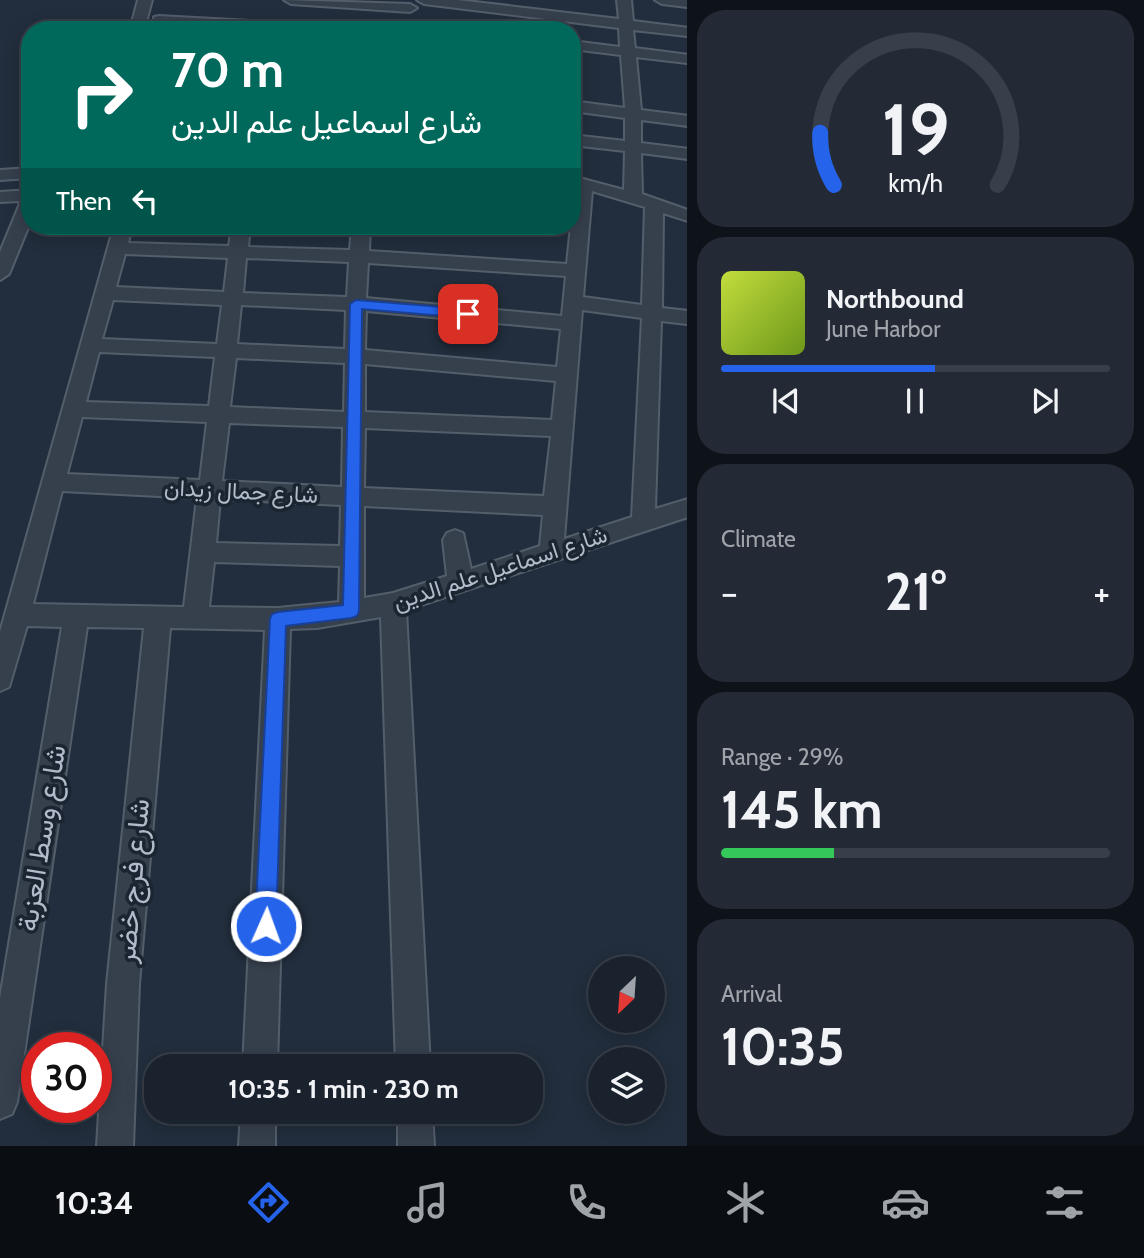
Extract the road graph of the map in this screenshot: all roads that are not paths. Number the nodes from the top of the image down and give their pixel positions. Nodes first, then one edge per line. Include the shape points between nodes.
1 (291, 0) edge
2 (424, 0) edge
3 (565, 0) edge
4 (624, 0) edge
5 (662, 0) edge
6 (145, 1) edge
7 (687, 3) edge
8 (412, 4) edge
9 (485, 9) edge
10 (139, 21) edge
11 (158, 21) edge
12 (406, 21) edge
13 (549, 21) edge
14 (565, 21) edge
15 (581, 24) edge
16 (627, 24) junction
17 (687, 32) edge
18 (581, 46) edge
19 (630, 53) junction
20 (687, 59) edge
21 (581, 107) edge
22 (633, 114) junction
23 (687, 121) edge
24 (581, 141) edge
25 (634, 148) junction
26 (687, 154) edge
27 (21, 174) edge
28 (0, 175) edge
29 (581, 184) edge
30 (21, 196) edge
31 (0, 197) edge
32 (633, 197) junction
33 (654, 204) junction
34 (687, 216) edge
35 (21, 223) edge
36 (121, 235) edge
37 (241, 235) edge
38 (360, 235) edge
39 (576, 235) edge
40 (117, 248) junction
41 (238, 252) junction
42 (358, 256) junction
43 (576, 271) junction
44 (0, 274) edge
45 (105, 293) junction
46 (234, 299) junction
47 (573, 302) junction
48 (356, 304) junction
49 (652, 313) junction
50 (687, 318) edge
51 (571, 323) junction
52 (92, 345) junction
53 (228, 350) junction
54 (355, 357) junction
55 (567, 375) junction
56 (73, 409) junction
57 (219, 415) junction
58 (353, 420) junction
59 (562, 428) junction
60 (52, 482) junction
61 (210, 490) junction
62 (352, 496) junction
63 (555, 506) junction
64 (687, 508) edge
65 (643, 522) junction
66 (455, 540) dead end
67 (203, 552) junction
68 (551, 552) junction
69 (351, 556) junction
70 (460, 583) junction
71 (393, 604) junction
72 (351, 611) junction
73 (17, 615) junction
74 (76, 616) junction
75 (158, 617) junction
76 (195, 617) junction
77 (278, 619) junction
78 (0, 678) edge
79 (260, 1054) edge
80 (412, 1054) edge
81 (0, 1102) edge
82 (258, 1124) edge
83 (415, 1124) edge
84 (115, 1146) edge
85 (257, 1146) edge
86 (416, 1146) edge

1 - 8 street
2 - 9 street
3 - 14 street
4 - 16 street
5 - 7 street
6 - 10 street
6 - 11 street via 163,2
8 - 12 street
9 - 13 street
15 - 16 street
16 - 17 street
16 - 19 street
18 - 19 street
19 - 20 street
19 - 22 street
21 - 22 street
22 - 23 street
22 - 25 street
24 - 25 street
25 - 26 street
25 - 32 street
27 - 28 street
29 - 32 street
30 - 31 street
32 - 33 street
33 - 34 street
33 - 49 street
35 - 44 street
36 - 40 street
37 - 41 street
38 - 42 street
39 - 43 street
40 - 41 street
40 - 45 street
41 - 42 street
41 - 46 street
42 - 43 street
42 - 48 street
43 - 47 street
45 - 46 street
45 - 52 street
46 - 48 street
46 - 53 street
47 - 49 street
47 - 51 street
48 - 51 street
48 - 54 street
49 - 50 street
49 - 65 street
51 - 55 street
52 - 53 street
52 - 56 street
53 - 54 street
53 - 57 street
54 - 55 street
54 - 58 street
55 - 59 street
56 - 57 street
56 - 60 street
57 - 58 street
57 - 61 street
58 - 59 street
58 - 62 street
59 - 63 street
60 - 61 street, شارع جمال زيدان
60 - 73 street
61 - 62 street, شارع جمال زيدان
61 - 67 street
62 - 63 street, شارع جمال زيدان
62 - 69 street
63 - 68 street
64 - 65 street, شارع اسماعيل علم الدين
65 - 68 street, شارع اسماعيل علم الدين
66 - 70 street
67 - 69 street
67 - 76 street
68 - 70 street, شارع اسماعيل علم الدين
69 - 72 street
70 - 71 street, شارع اسماعيل علم الدين
71 - 72 street, شارع اسماعيل علم الدين
71 - 80 street
72 - 77 street, شارع اسماعيل علم الدين
73 - 74 street, شارع اسماعيل علم الدين
73 - 78 street
74 - 75 street, شارع اسماعيل علم الدين
74 - 81 street, شارع وسط العزبة
75 - 76 street, شارع اسماعيل علم الدين
75 - 84 street, شارع فرج خضر via 123,984
76 - 77 street, شارع اسماعيل علم الدين
77 - 79 street
82 - 85 street
83 - 86 street

